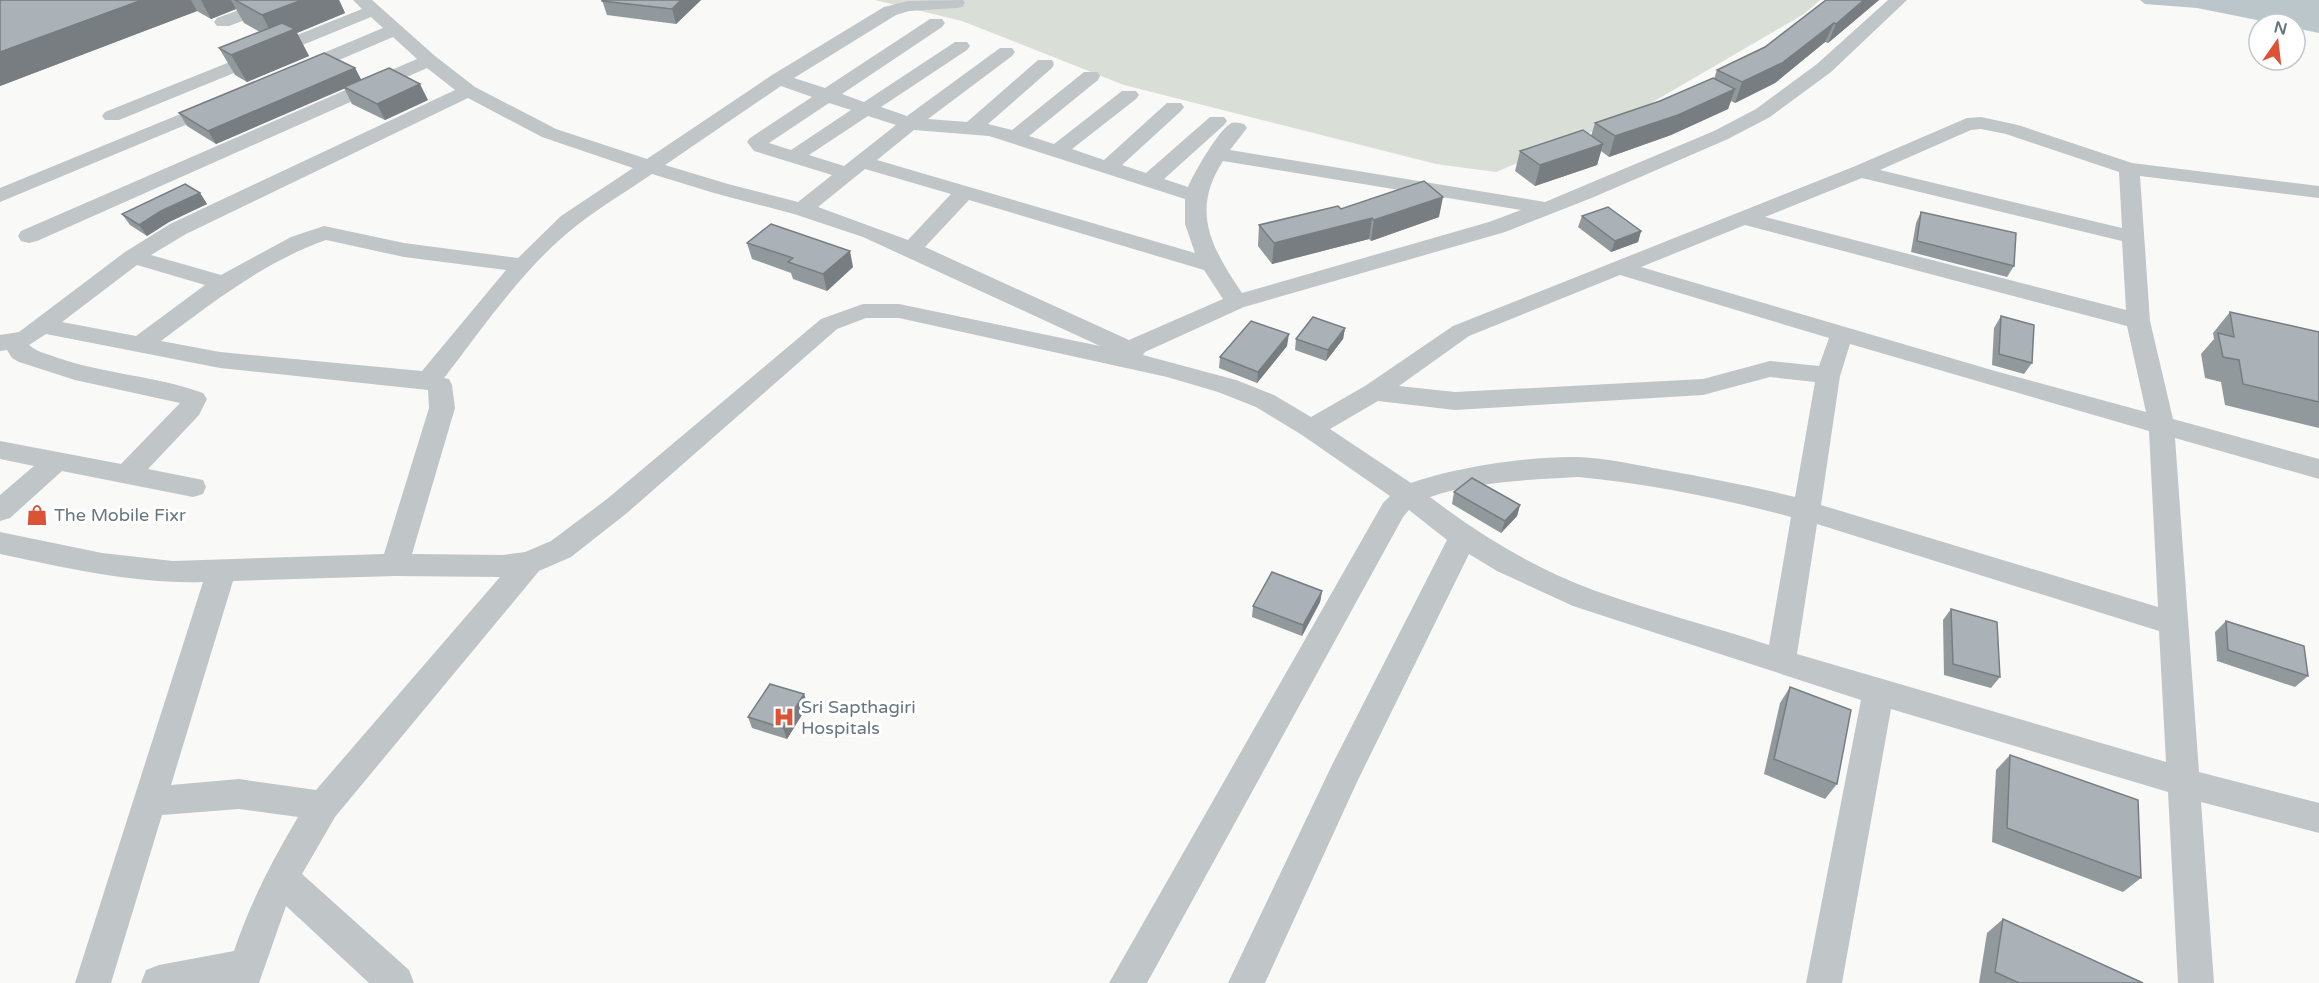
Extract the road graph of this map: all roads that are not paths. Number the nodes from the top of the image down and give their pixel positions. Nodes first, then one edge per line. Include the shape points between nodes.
1 (282, 0) edge
2 (1898, 0) edge
3 (956, 3) dead end
4 (367, 5) edge
5 (223, 22) dead end
6 (936, 23) dead end
7 (395, 30) junction
8 (961, 46) dead end
9 (1006, 52) dead end
10 (429, 60) junction
11 (1046, 64) dead end
12 (1091, 76) dead end
13 (779, 79) junction
14 (274, 81) edge
15 (468, 91) junction
16 (826, 95) junction
17 (1129, 95) dead end
18 (231, 99) edge
19 (1174, 107) dead end
20 (866, 109) junction
21 (112, 116) dead end
22 (911, 124) junction
23 (973, 127) junction
24 (1014, 138) junction
25 (1057, 151) junction
26 (1218, 154) junction
27 (793, 157) junction
28 (647, 166) junction
29 (856, 168) junction
30 (1107, 168) junction
31 (2129, 169) junction
32 (1860, 171) junction
33 (1149, 181) junction
34 (2319, 192) edge
35 (963, 194) junction
36 (0, 196) edge
37 (1196, 196) junction
38 (1546, 208) junction
39 (802, 209) junction
40 (1744, 218) junction
41 (29, 236) dead end
42 (2132, 237) junction
43 (911, 249) junction
44 (133, 257) junction
45 (522, 265) junction
46 (1213, 265) junction
47 (1617, 267) junction
48 (223, 283) junction
49 (1236, 302) junction
50 (2138, 321) junction
51 (42, 326) junction
52 (1842, 333) junction
53 (7, 342) edge
54 (151, 347) junction
55 (1128, 350) junction
56 (1169, 369) junction
57 (1828, 376) junction
58 (429, 380) junction
59 (119, 381) junction
60 (1374, 392) junction
61 (2161, 424) junction
62 (1311, 429) junction
63 (0, 450) edge
64 (57, 461) junction
65 (2319, 469) edge
66 (127, 474) junction
67 (193, 487) dead end
68 (1408, 495) junction
69 (1805, 510) junction
70 (0, 511) edge
71 (1463, 537) junction
72 (0, 543) edge
73 (529, 563) junction
74 (395, 565) junction
75 (221, 572) junction
76 (2173, 623) junction
77 (1781, 662) junction
78 (1878, 692) junction
79 (2183, 782) junction
80 (149, 802) junction
81 (323, 806) junction
82 (2319, 818) edge
83 (281, 878) junction
84 (243, 975) edge
85 (93, 983) edge
86 (159, 983) edge
87 (396, 983) edge
88 (1127, 983) edge
89 (1246, 983) edge
90 (1824, 983) edge
91 (2196, 983) edge

1 - 5 street
2 - 38 street via 1824,68 1763,113 1721,135
3 - 13 street via 890,11
4 - 7 street
4 - 21 street
6 - 16 street
7 - 10 street
7 - 14 street
8 - 20 street
9 - 22 street
10 - 15 street
10 - 41 street
11 - 23 street
12 - 24 street
13 - 16 street
13 - 28 street
15 - 28 street via 549,133
15 - 44 street via 178,228
16 - 20 street
16 - 27 street via 756,144
17 - 25 street
18 - 36 street
19 - 30 street
20 - 22 street
20 - 27 street
22 - 23 street
22 - 29 street
23 - 24 street
24 - 25 street
25 - 30 street
26 - 33 street via 1227,124
26 - 37 street
26 - 38 street
27 - 29 street
28 - 39 street
28 - 45 street via 569,221
29 - 35 street
29 - 39 street
30 - 33 street
31 - 32 street via 2011,129 1972,123
31 - 34 street
31 - 42 street
32 - 40 street
32 - 42 street
33 - 37 street
35 - 43 street
35 - 46 street
37 - 46 street via 1199,233
38 - 49 street via 1497,227
39 - 43 street
40 - 47 street
40 - 50 street
42 - 50 street
43 - 55 street
44 - 48 street
44 - 51 street
45 - 48 street via 394,248 324,233 299,242
45 - 58 street
46 - 49 street
47 - 52 street
47 - 60 street via 1461,331
48 - 54 street
49 - 55 street
50 - 61 street
51 - 53 street via 27,337
51 - 54 street
52 - 57 street
52 - 61 street
53 - 59 street via 28,356
54 - 58 street via 252,364
54 - 59 street
55 - 56 street
56 - 62 street via 1265,401
56 - 73 street via 918,314 877,310 845,316 809,339 617,506 561,549
57 - 60 street via 1773,368 1702,387 1482,400
57 - 69 street
58 - 74 street via 442,389 442,408
59 - 66 street via 194,399 190,409
60 - 62 street
61 - 65 street
61 - 76 street
62 - 68 street
63 - 64 street
64 - 66 street
64 - 70 street
66 - 67 street
68 - 69 street via 1443,482 1578,467 1743,494
68 - 71 street
68 - 88 street via 1393,510
69 - 76 street
69 - 77 street
71 - 77 street via 1507,563 1583,598
71 - 89 street
72 - 75 street via 132,569
73 - 74 street via 485,567
73 - 81 street
74 - 75 street
75 - 80 street
76 - 79 street
77 - 78 street
78 - 79 street
78 - 90 street
79 - 82 street
79 - 91 street
80 - 81 street via 239,794
80 - 85 street
81 - 83 street
83 - 84 street
83 - 87 street
84 - 86 street

